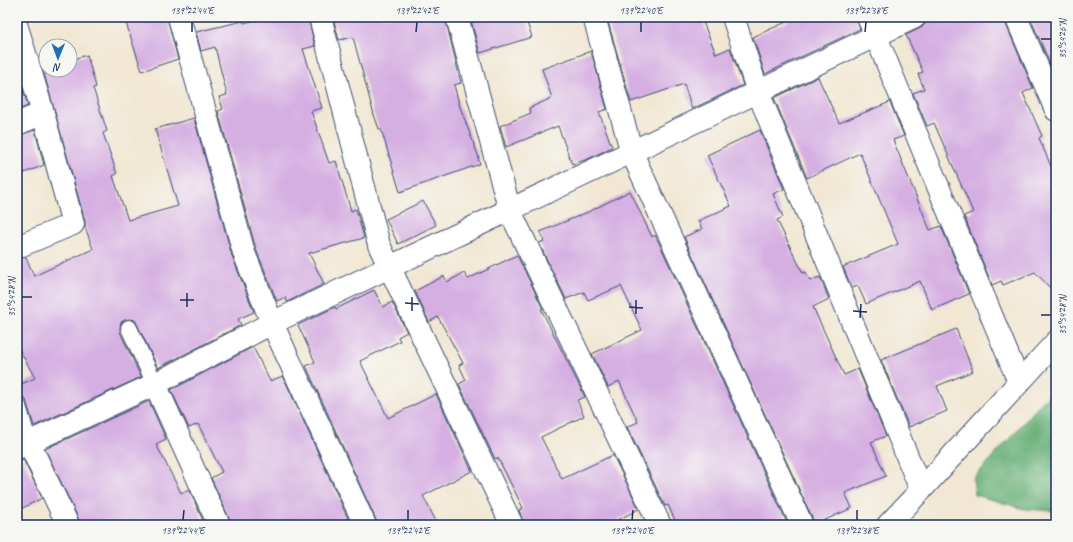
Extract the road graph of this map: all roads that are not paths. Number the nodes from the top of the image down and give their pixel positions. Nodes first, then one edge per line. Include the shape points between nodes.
1 (180, 17) edge
2 (320, 17) edge
3 (457, 17) edge
4 (594, 17) edge
5 (732, 17) edge
6 (915, 17) edge
7 (1016, 17) edge
8 (17, 27) edge
9 (872, 27) edge
10 (758, 92) junction
11 (1056, 110) edge
12 (43, 113) junction
13 (17, 124) edge
14 (632, 153) junction
15 (510, 211) junction
16 (17, 247) edge
17 (389, 268) junction
18 (272, 323) junction
19 (129, 328) dead end
20 (1056, 342) edge
21 (1018, 382) junction
22 (155, 384) junction
23 (17, 403) edge
24 (23, 446) edge
25 (921, 490) junction
26 (68, 525) edge
27 (219, 525) edge
28 (365, 525) edge
29 (512, 525) edge
30 (660, 525) edge
31 (802, 525) edge
32 (888, 525) edge

1 - 18 street via 244,253
2 - 17 street via 378,245
3 - 15 street
4 - 14 street
5 - 10 street
6 - 9 street
7 - 11 street
8 - 12 street
9 - 10 street
9 - 21 street
10 - 14 street
10 - 25 street
12 - 13 street
12 - 16 street via 73,224
14 - 15 street
14 - 31 street
15 - 17 street
15 - 30 street
17 - 18 street
17 - 29 street
18 - 22 street
18 - 28 street
19 - 22 lane
20 - 21 street
21 - 25 street
22 - 24 street
22 - 27 street
23 - 24 lane
24 - 26 street
25 - 32 street

